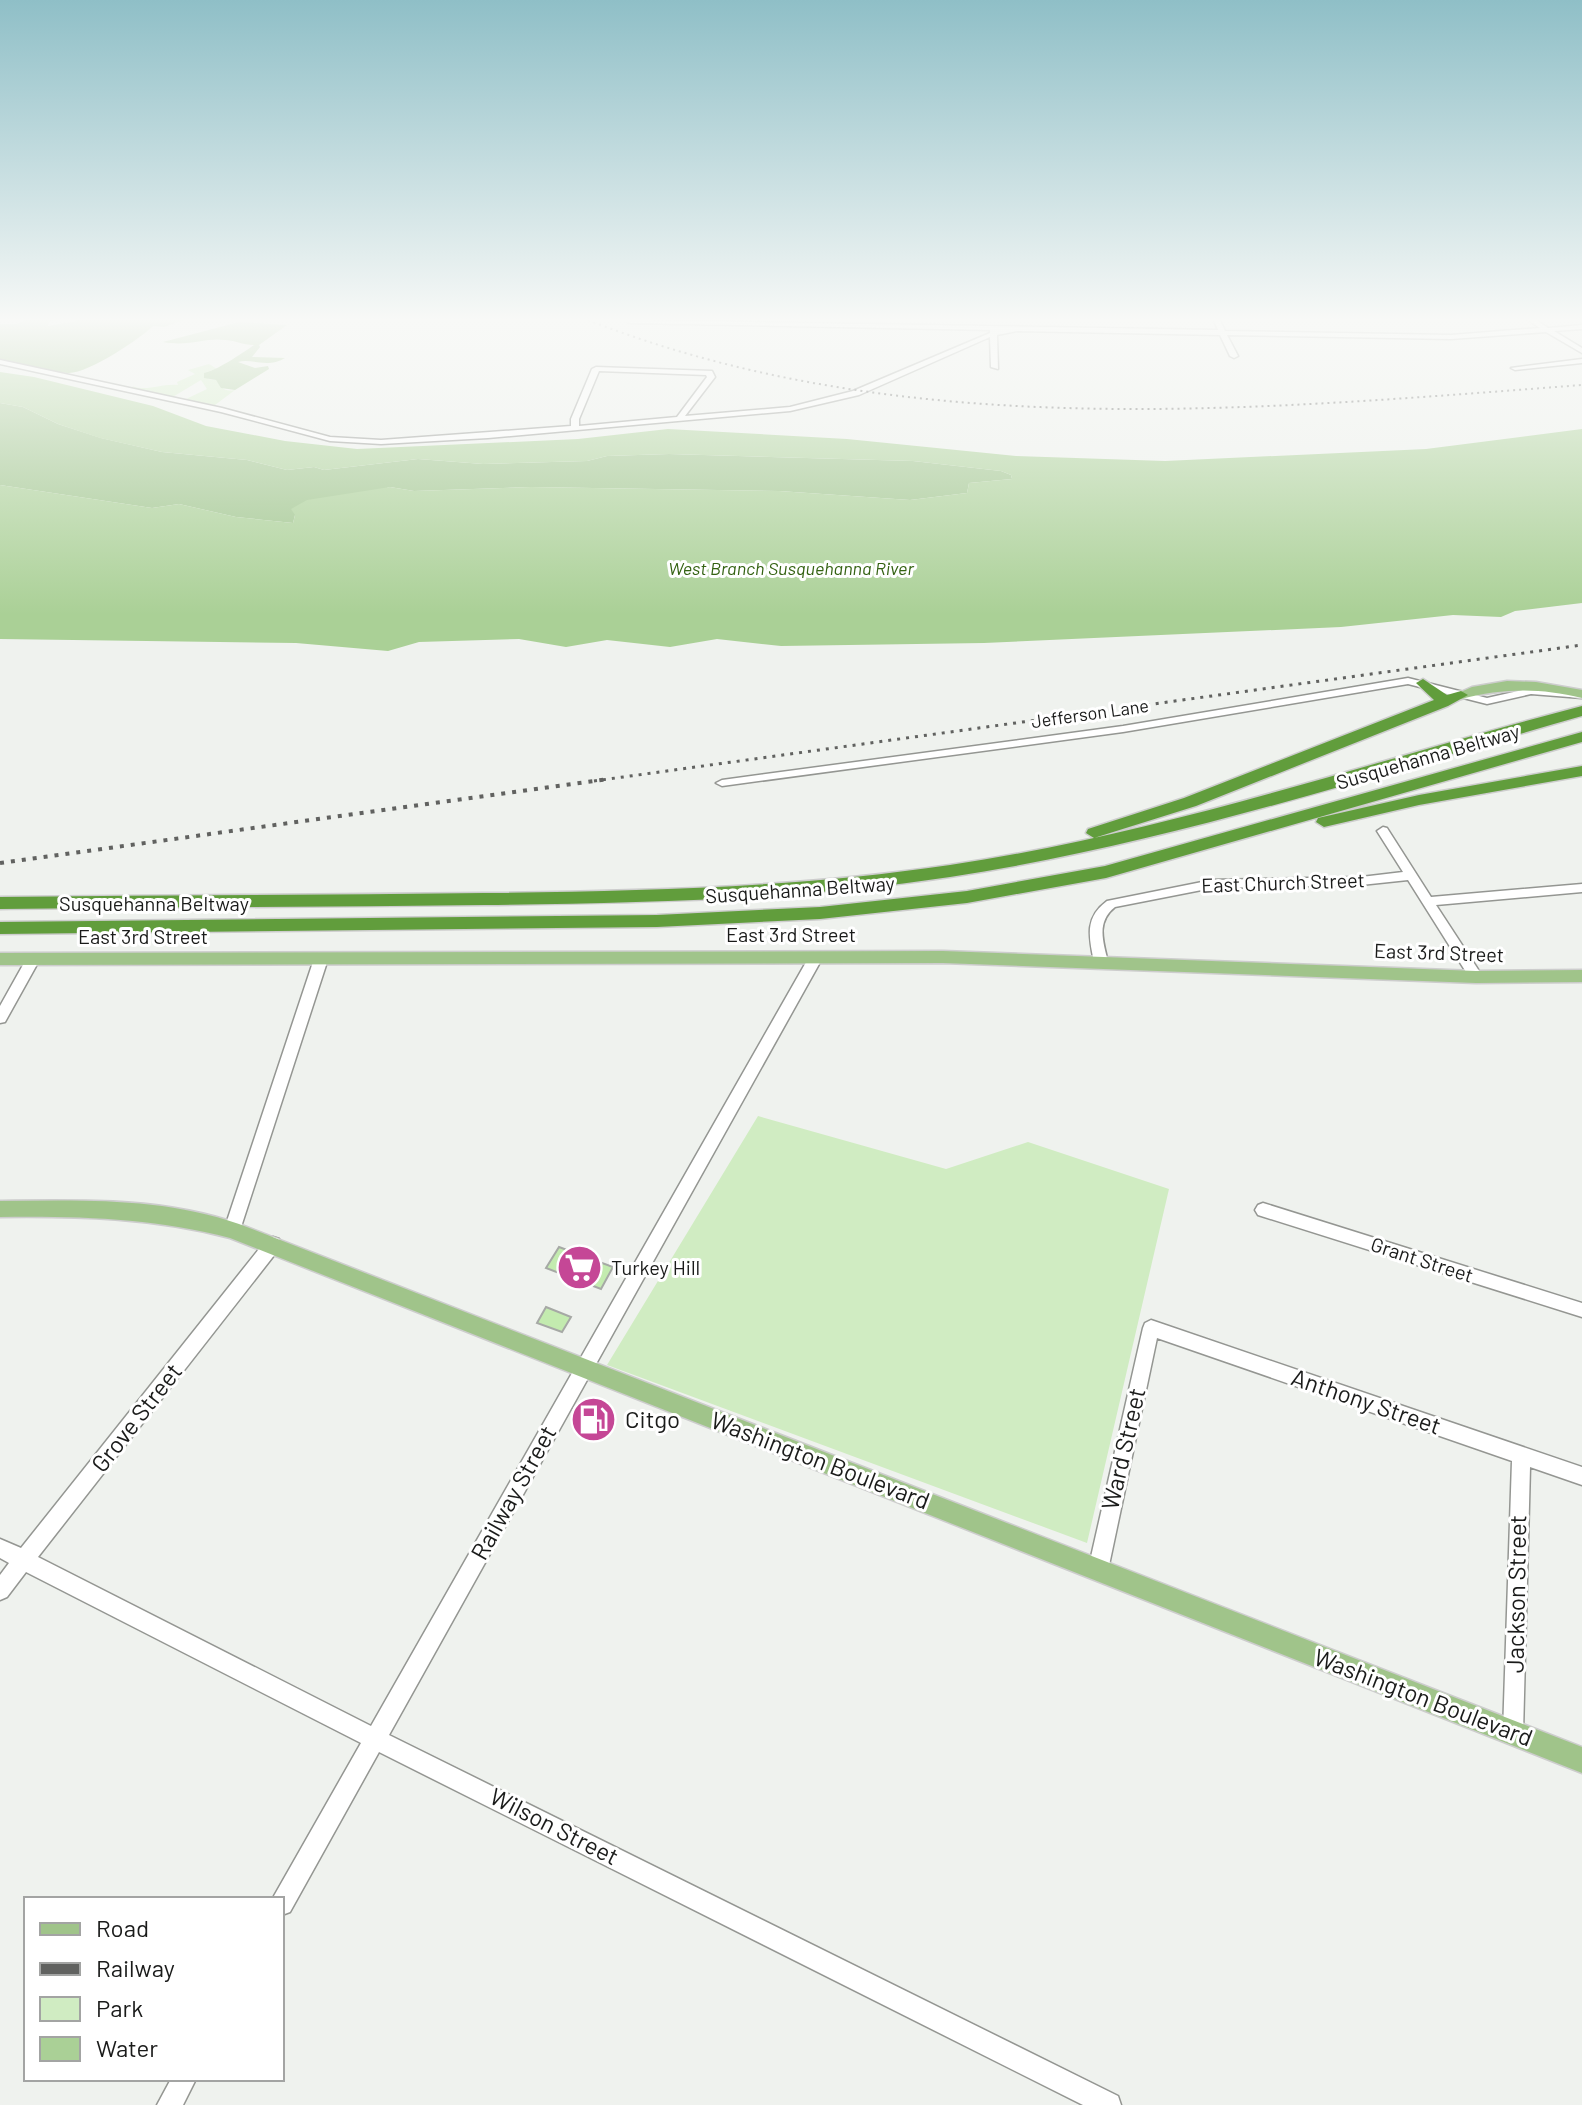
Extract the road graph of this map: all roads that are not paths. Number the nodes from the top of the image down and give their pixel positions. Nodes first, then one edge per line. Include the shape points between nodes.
1 (251, 418) edge
2 (575, 418) edge
3 (688, 418) edge
4 (679, 419) joint
5 (575, 428) junction
6 (1416, 682) junction
7 (1469, 692) junction
8 (1582, 694) edge
9 (1443, 703) junction
10 (1582, 711) edge
11 (1582, 737) edge
12 (1582, 771) edge
13 (722, 783) dead end
14 (1383, 831) dead end
15 (1106, 872) junction
16 (1412, 875) junction
17 (1582, 888) edge
18 (776, 891) junction
19 (1430, 901) junction
20 (0, 903) edge
21 (0, 928) edge
22 (816, 957) junction
23 (0, 959) edge
24 (33, 959) junction
25 (321, 959) junction
26 (1101, 962) junction
27 (1582, 976) edge
28 (1476, 977) junction
29 (0, 1018) edge
30 (0, 1209) edge
31 (1263, 1210) dead end
32 (232, 1230) junction
33 (273, 1244) junction
34 (1582, 1310) edge
35 (1151, 1328) joint
36 (584, 1368) junction
37 (1521, 1455) junction
38 (1582, 1476) edge
39 (0, 1548) edge
40 (24, 1560) junction
41 (1098, 1570) junction
42 (0, 1590) edge
43 (1513, 1733) junction
44 (375, 1739) junction
45 (1582, 1760) edge
46 (284, 1900) edge
47 (183, 2081) edge
48 (169, 2105) edge
49 (1109, 2105) edge

1 - 5 street via 346,441 452,439
2 - 5 street
3 - 4 street
4 - 5 street
6 - 7 street, Jefferson Lane
6 - 7 street via 1425,679
6 - 9 highway
6 - 13 street, Jefferson Lane via 1123,729
7 - 8 main road, Jefferson Lane via 1531,683
7 - 9 highway
9 - 18 highway via 1109,829 992,856
10 - 18 highway, Susquehanna Beltway via 1099,845 950,871
11 - 15 highway, Susquehanna Beltway
12 - 15 highway via 1419,800 1168,862
14 - 16 street
15 - 21 highway, Susquehanna Beltway via 967,897 806,914 657,921
16 - 19 street
16 - 26 street, East Church Street via 1212,884 1108,906 1093,927
17 - 19 street
18 - 20 highway, Susquehanna Beltway
19 - 28 street
22 - 25 main road, East 3rd Street
22 - 26 main road, East 3rd Street
22 - 36 street, Railway Street
23 - 24 main road, East 3rd Street
24 - 25 main road, East 3rd Street
24 - 29 street
25 - 32 street
26 - 28 main road, East 3rd Street
27 - 28 main road, East 3rd Street
30 - 32 main road, Washington Boulevard via 161,1212
31 - 34 street, Grant Street
32 - 33 main road, Washington Boulevard
33 - 36 main road, Washington Boulevard
33 - 40 street, Grove Street
35 - 37 street, Anthony Street
35 - 41 street, Ward Street
36 - 41 main road, Washington Boulevard
36 - 44 street, Railway Street
37 - 38 street, Anthony Street
37 - 43 street, Jackson Street
39 - 40 street, Wilson Street
40 - 42 street, Grove Street
40 - 44 street, Wilson Street
41 - 43 main road, Washington Boulevard
43 - 45 main road, Washington Boulevard
44 - 46 street, Railway Street
44 - 49 street, Wilson Street
47 - 48 street

